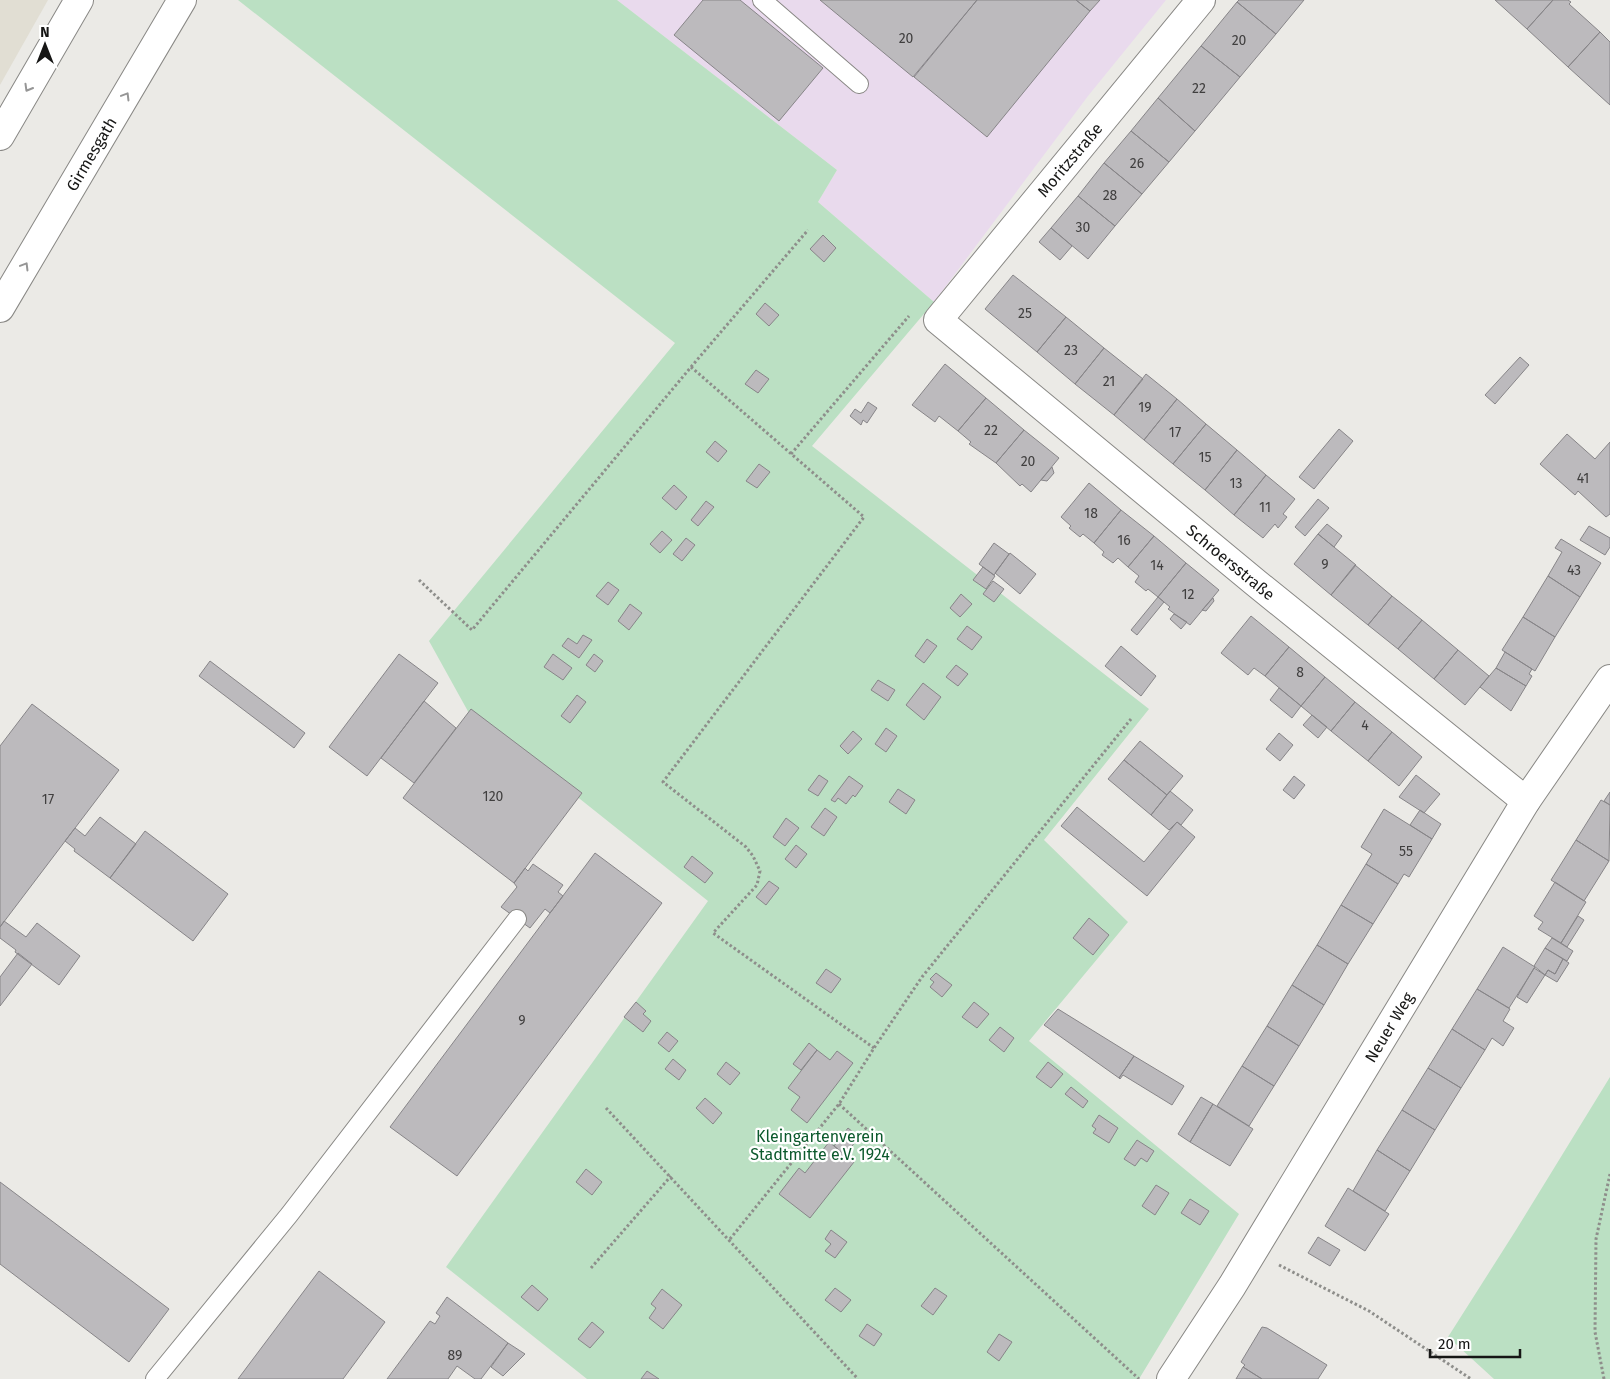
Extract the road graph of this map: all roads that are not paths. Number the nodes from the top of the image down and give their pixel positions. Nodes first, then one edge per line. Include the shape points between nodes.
1 (79, 0) edge
2 (182, 0) edge
3 (762, 0) edge
4 (1201, 0) edge
5 (859, 84) dead end
6 (0, 136) edge
7 (0, 308) edge
8 (938, 320) joint
9 (1610, 679) edge
10 (1526, 801) junction
11 (517, 919) dead end
12 (155, 1379) edge
13 (1171, 1379) edge

1 -> 6 street
7 -> 2 street, Girmesgath
3 - 5 lane
4 - 8 street, Moritzstraße
8 - 10 street, Schroersstraße
9 - 10 street, Neuer Weg
10 - 13 street, Neuer Weg via 1253,1251
11 - 12 lane via 289,1215

